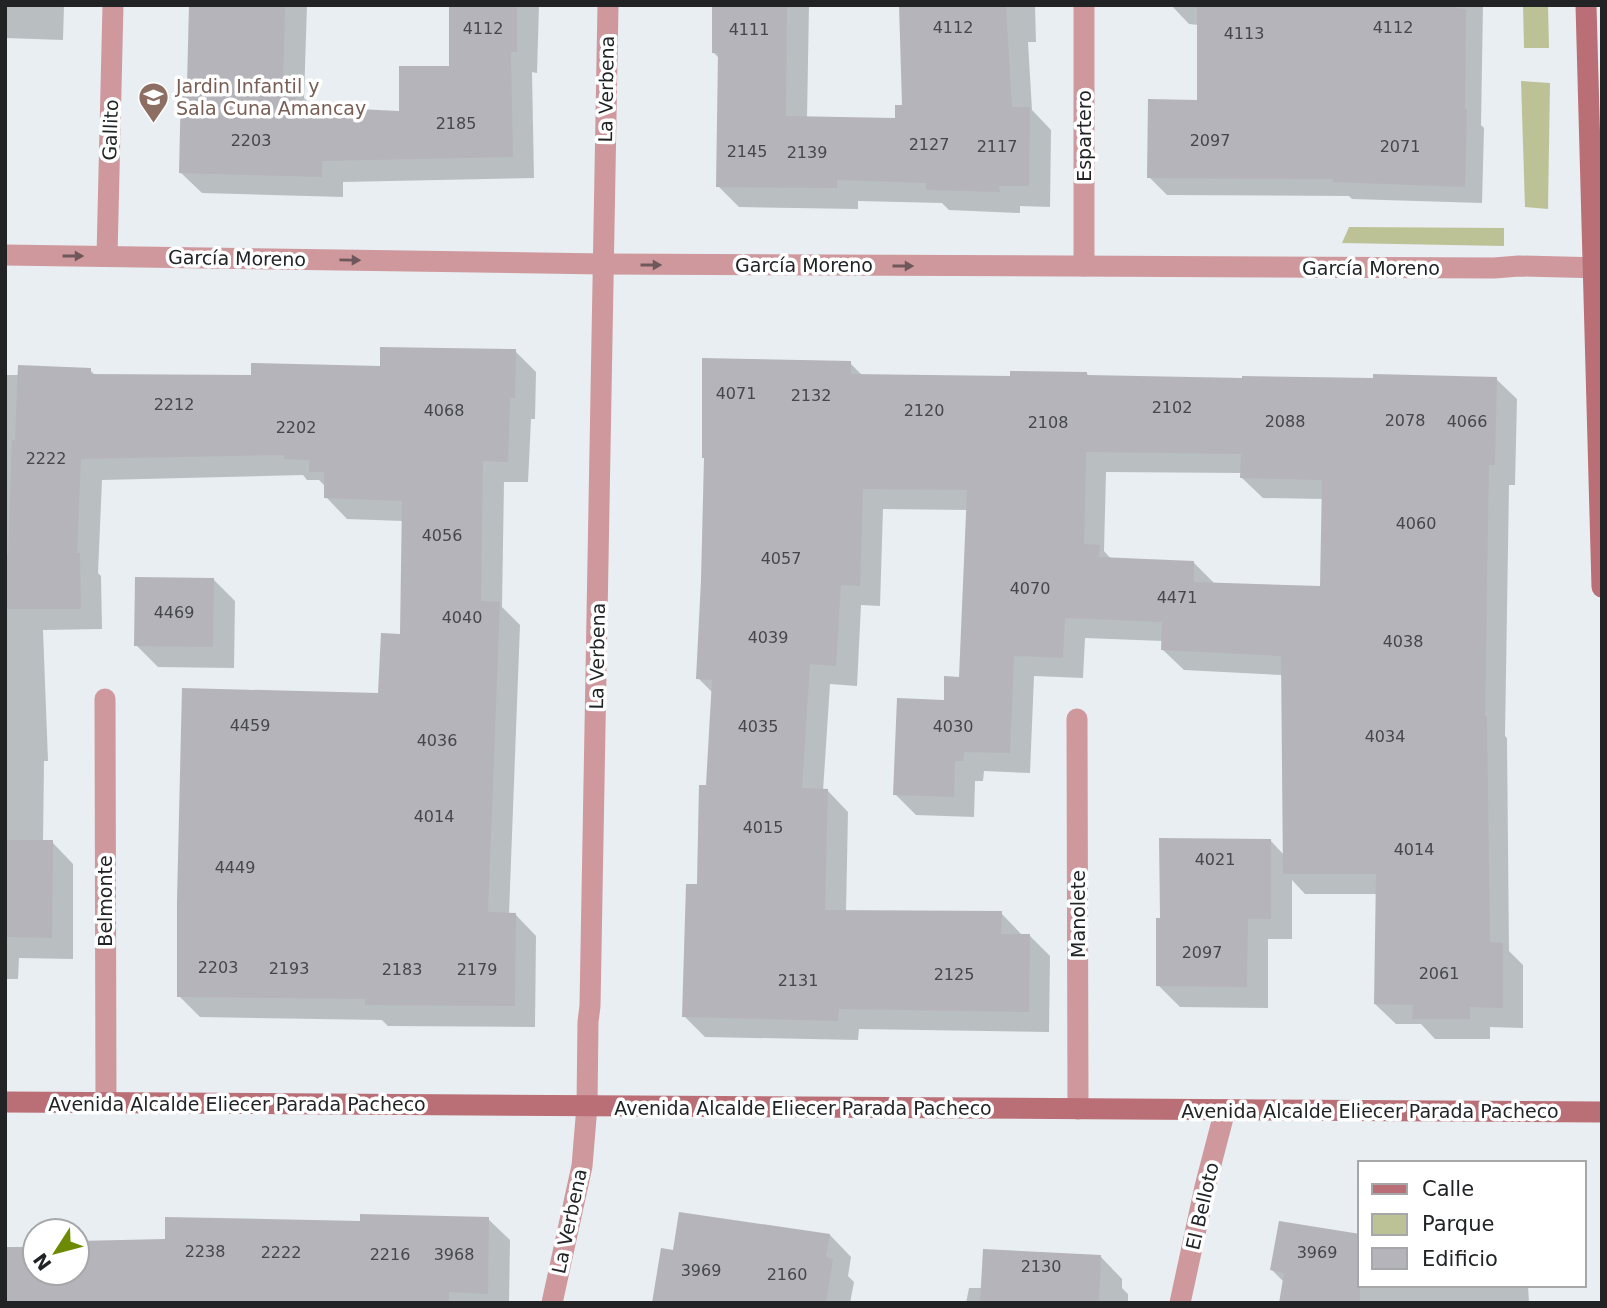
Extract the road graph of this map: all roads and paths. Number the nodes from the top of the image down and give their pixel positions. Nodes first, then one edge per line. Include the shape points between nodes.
1 (113, 5) edge
2 (608, 5) edge
3 (1084, 5) edge
4 (1586, 5) edge
5 (5, 255) edge
6 (107, 256) junction
7 (604, 264) junction
8 (1084, 267) junction
9 (1598, 268) edge
10 (1602, 587) edge
11 (105, 699) dead end
12 (1077, 719) dead end
13 (5, 1102) edge
14 (106, 1103) junction
15 (587, 1106) junction
16 (1078, 1109) junction
17 (1225, 1110) junction
18 (1602, 1112) edge
19 (552, 1303) edge
20 (1180, 1303) edge

1 - 6 street, Gallito
2 - 7 street, La Verbena
3 - 8 street, Espartero
4 - 9 main road
5 -> 6 street, García Moreno
6 -> 7 street, García Moreno
7 -> 8 street, García Moreno
7 - 15 street, La Verbena
8 - 9 street, García Moreno
9 - 10 main road
11 - 14 street, Belmonte
12 - 16 street, Manolete
13 - 14 main road, Avenida Alcalde Eliecer Parada Pacheco
14 - 15 main road, Avenida Alcalde Eliecer Parada Pacheco
15 - 16 main road, Avenida Alcalde Eliecer Parada Pacheco
15 - 19 street, La Verbena via 582,1166
16 - 17 main road, Avenida Alcalde Eliecer Parada Pacheco
17 - 18 main road, Avenida Alcalde Eliecer Parada Pacheco
17 - 20 street, El Belloto

